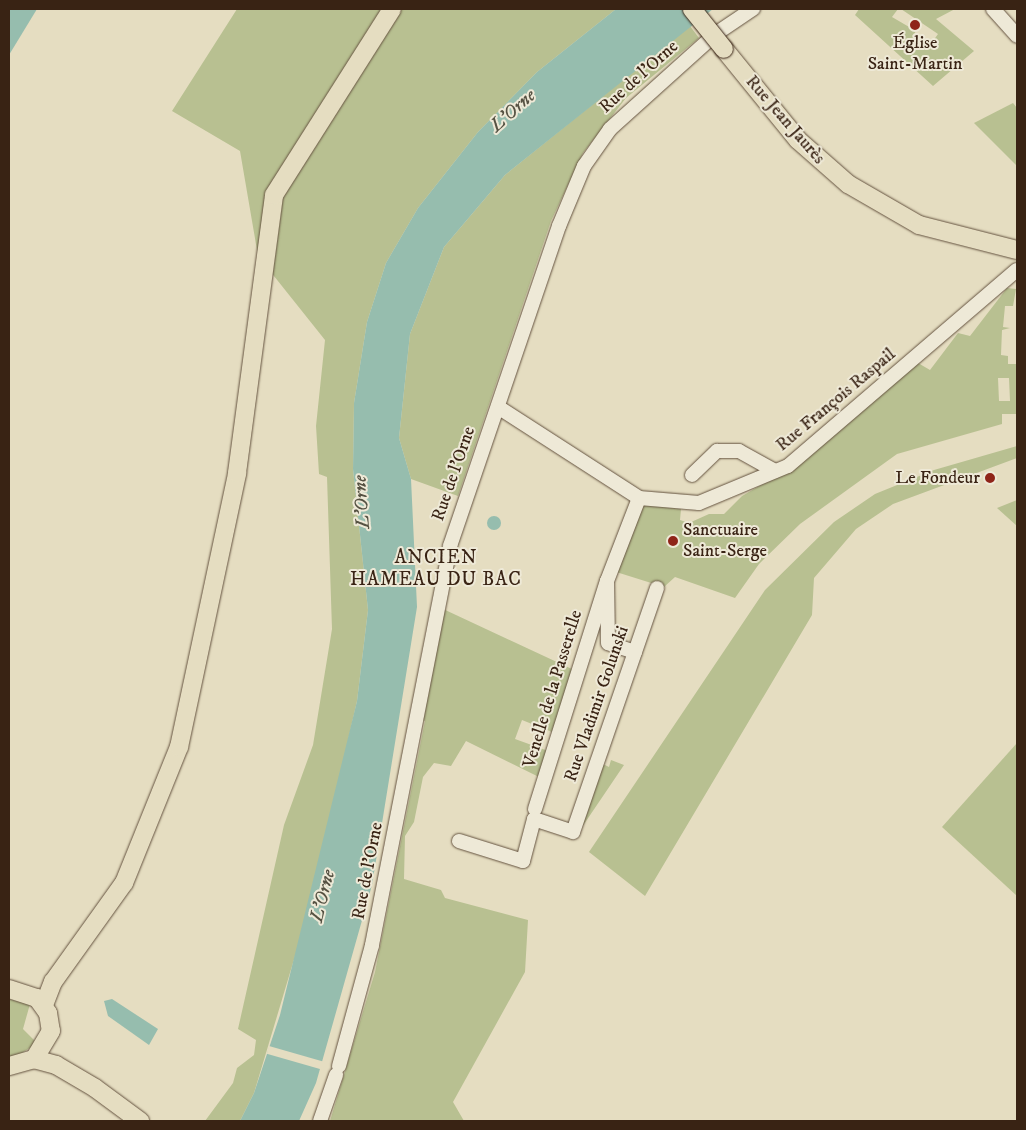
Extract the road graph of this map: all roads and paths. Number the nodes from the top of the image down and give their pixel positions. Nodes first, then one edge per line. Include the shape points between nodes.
1 (392, 9) edge
2 (692, 9) edge
3 (753, 9) edge
4 (993, 9) edge
5 (720, 31) dead end
6 (1017, 36) edge
7 (717, 44) junction
8 (1017, 250) edge
9 (1017, 270) edge
10 (498, 407) junction
11 (775, 471) junction
12 (692, 475) dead end
13 (639, 498) junction
14 (607, 581) junction
15 (657, 588) dead end
16 (635, 652) junction
17 (535, 809) dead end
18 (459, 841) dead end
19 (53, 982) junction
20 (9, 989) edge
21 (28, 992) junction
22 (44, 1005) junction
23 (49, 1040) junction
24 (34, 1059) junction
25 (9, 1066) edge
26 (95, 1088) junction
27 (140, 1121) edge
28 (320, 1121) edge

1 - 19 main road via 274,195 237,473 179,747 124,883
2 - 7 main road, Rue Jean Jaurès, bridge
3 - 5 street
4 - 6 street
7 - 8 main road, Rue Jean Jaurès via 798,140 848,184 919,224
7 - 10 street, Rue de l'Orne via 633,104 588,158 559,226
9 - 11 street, Rue François Raspail via 844,421
10 - 13 street, Rue François Raspail
10 - 28 street, Rue de l'Orne via 473,469 441,582 372,945 338,1070
11 - 12 street via 740,451 717,451
11 - 13 street, Rue François Raspail via 699,503
13 - 14 street, Venelle de la Passerelle
14 - 16 street, Venelle de la Passerelle via 608,643
14 - 17 street, Venelle de la Passerelle
15 - 16 street, Rue Vladimir Golunski
16 - 18 street, Rue Vladimir Golunski via 573,832 534,820 522,861
19 - 21 main road
19 - 22 main road
20 - 21 main road
21 - 22 main road
22 - 23 main road via 51,1022
23 - 24 main road
23 - 26 main road
24 - 25 main road
24 - 26 main road via 56,1065
26 - 27 main road

